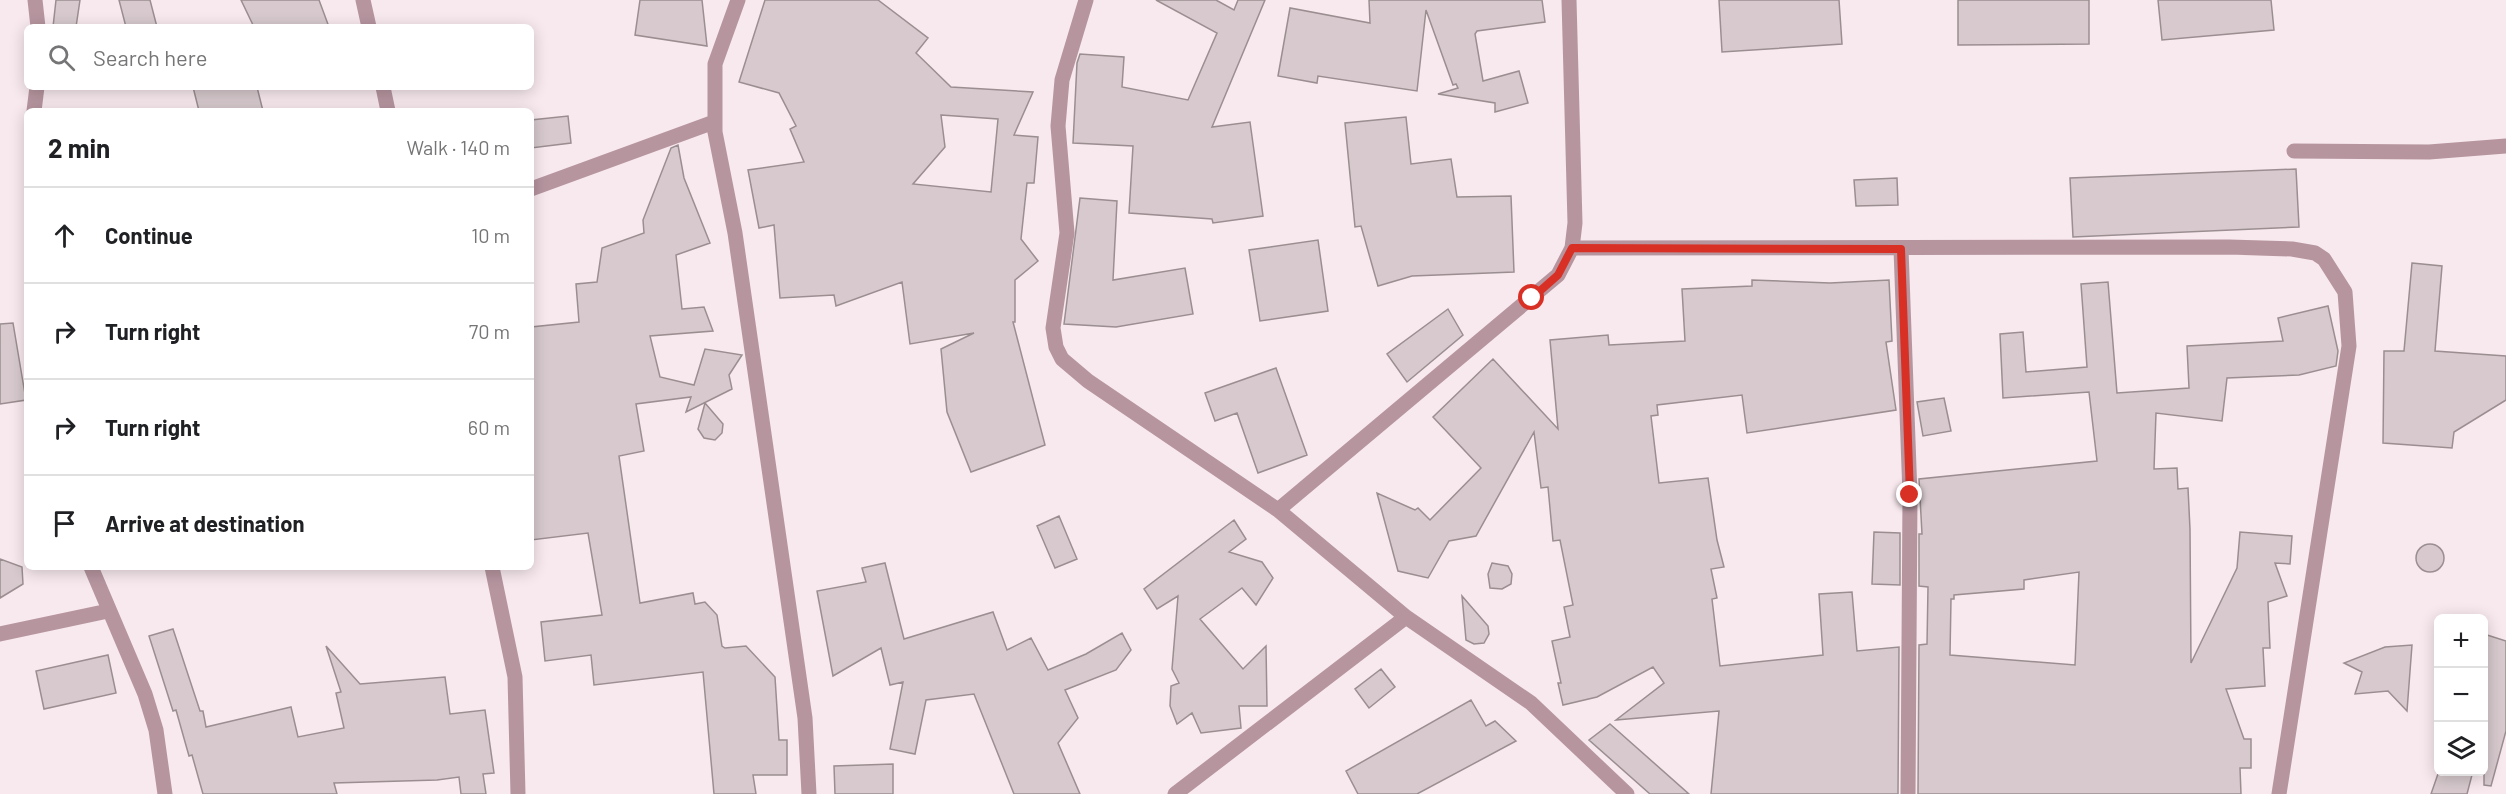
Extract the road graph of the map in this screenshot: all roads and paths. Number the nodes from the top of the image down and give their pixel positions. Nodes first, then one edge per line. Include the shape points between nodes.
1 (35, 0) edge
2 (363, 0) edge
3 (738, 0) edge
4 (1086, 0) edge
5 (1569, 0) edge
6 (38, 24) edge
7 (368, 24) edge
8 (36, 90) edge
9 (384, 90) edge
10 (34, 108) edge
11 (387, 108) edge
12 (714, 122) junction
13 (2506, 146) edge
14 (2294, 151) dead end
15 (534, 188) edge
16 (1572, 248) junction
17 (1901, 249) junction
18 (1278, 510) junction
19 (92, 570) edge
20 (493, 570) edge
21 (108, 611) junction
22 (1406, 617) junction
23 (0, 634) edge
24 (165, 794) edge
25 (518, 794) edge
26 (809, 794) edge
27 (1175, 794) edge
28 (1627, 794) edge
29 (1908, 794) edge
30 (2279, 794) edge

1 - 6 street
2 - 7 street
3 - 12 street via 715,64
4 - 18 street via 1062,80 1058,126 1067,233 1053,328 1056,347 1062,359 1088,381
5 - 16 street via 1575,223
8 - 10 street
9 - 11 street
12 - 15 street
12 - 26 street via 735,233 805,718
13 - 14 street via 2428,152
16 - 17 street
16 - 18 street via 1558,275
17 - 29 street via 1910,495
17 - 30 street via 2292,249 2315,253 2335,273 2345,292 2349,346
18 - 22 street
19 - 21 street
20 - 25 street via 515,677
21 - 23 street
21 - 24 street via 145,694 156,730
22 - 27 street
22 - 28 street via 1531,703

